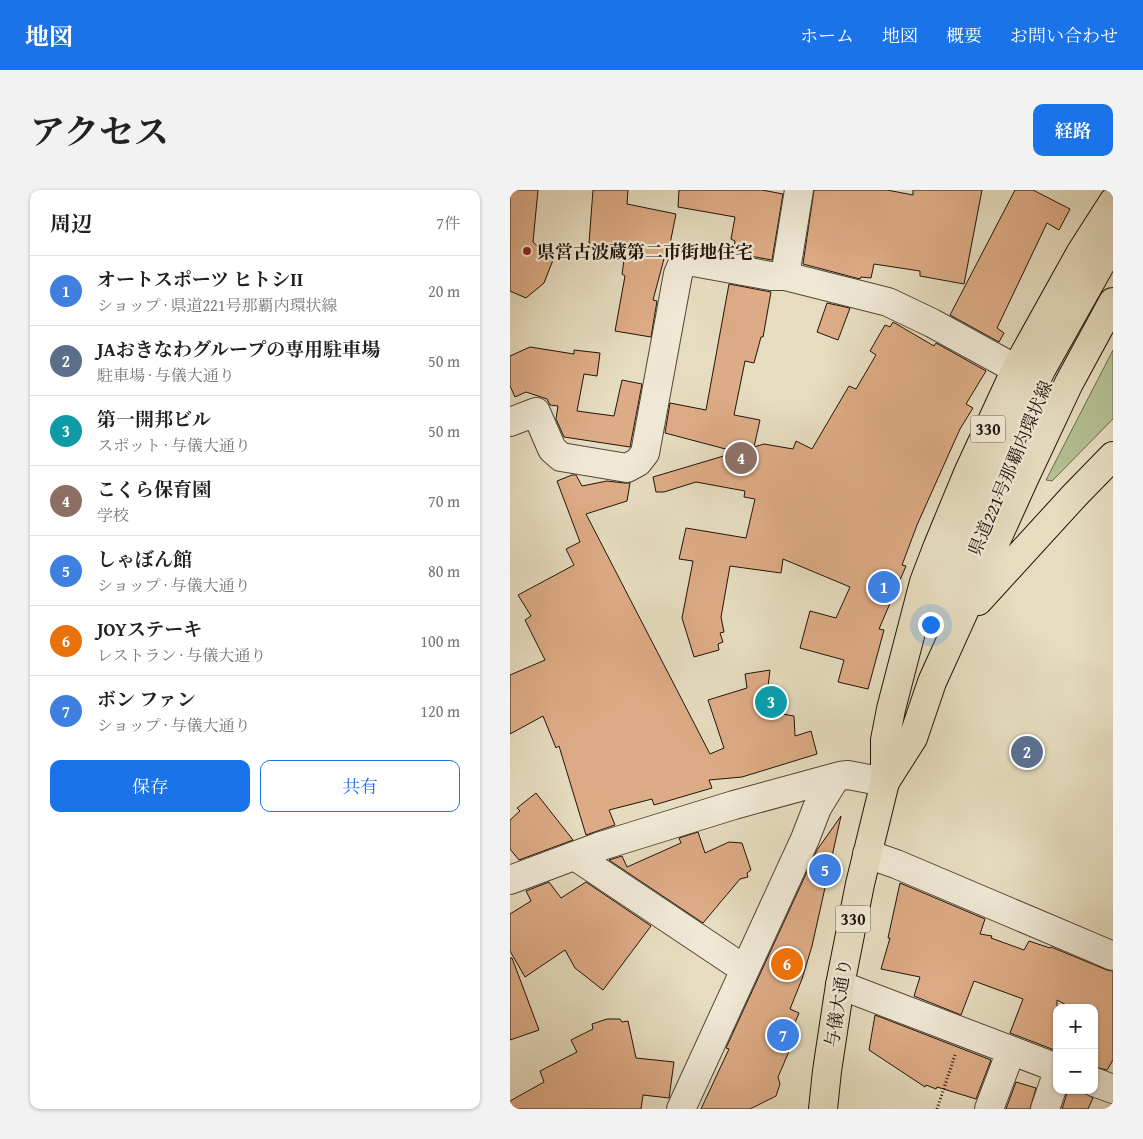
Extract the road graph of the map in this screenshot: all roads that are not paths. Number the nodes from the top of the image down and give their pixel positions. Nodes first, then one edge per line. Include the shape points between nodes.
1 (799, 190) edge
2 (1113, 202) edge
3 (1113, 242) edge
4 (1113, 264) edge
5 (785, 276) junction
6 (1113, 302) edge
7 (1059, 348) junction
8 (1016, 369) junction
9 (510, 422) edge
10 (1113, 456) edge
11 (1024, 479) junction
12 (1075, 494) junction
13 (960, 620) junction
14 (900, 672) junction
15 (932, 682) junction
16 (836, 777) junction
17 (885, 782) junction
18 (867, 854) junction
19 (574, 856) junction
20 (510, 880) edge
21 (1113, 956) edge
22 (744, 969) junction
23 (840, 985) junction
24 (1011, 1051) junction
25 (1053, 1067) edge
26 (1098, 1083) edge
27 (1053, 1086) edge
28 (1113, 1089) edge
29 (681, 1109) edge
30 (823, 1109) edge
31 (989, 1109) edge
32 (1045, 1109) edge

1 - 5 street
2 - 8 main road, 330 via 1081,252
3 - 7 main road, 県道221号那覇内環状線
4 - 7 main road, 県道221号那覇内環状線
5 - 8 street via 888,302
5 - 9 street via 688,261 681,267 645,453 632,466 627,468 561,457 552,449 536,412
6 - 11 main road, 330
7 - 14 main road, 県道221号那覇内環状線 via 1041,370 970,515
7 - 15 main road, 県道221号那覇内環状線 via 983,523
8 - 14 main road, 330 via 936,548
10 - 12 main road, 330
11 - 12 main road, 330 via 1024,502 1032,512 1051,511
11 - 13 main road, 330
12 - 13 main road, 330
13 - 15 main road, 330
14 - 17 main road, 与儀大通り / 330 via 885,740
15 - 17 main road, 与儀大通り / 330 via 913,738
16 - 17 street via 848,775
16 - 19 street via 734,805
16 - 22 street via 817,808
17 - 18 main road, 与儀大通り / 330
18 - 21 street
18 - 23 main road, 与儀大通り / 330
19 - 20 street
19 - 22 street
22 - 29 street
23 - 24 street
23 - 30 main road, 与儀大通り / 330
24 - 25 street
24 - 31 street
26 - 28 street
27 - 32 street

